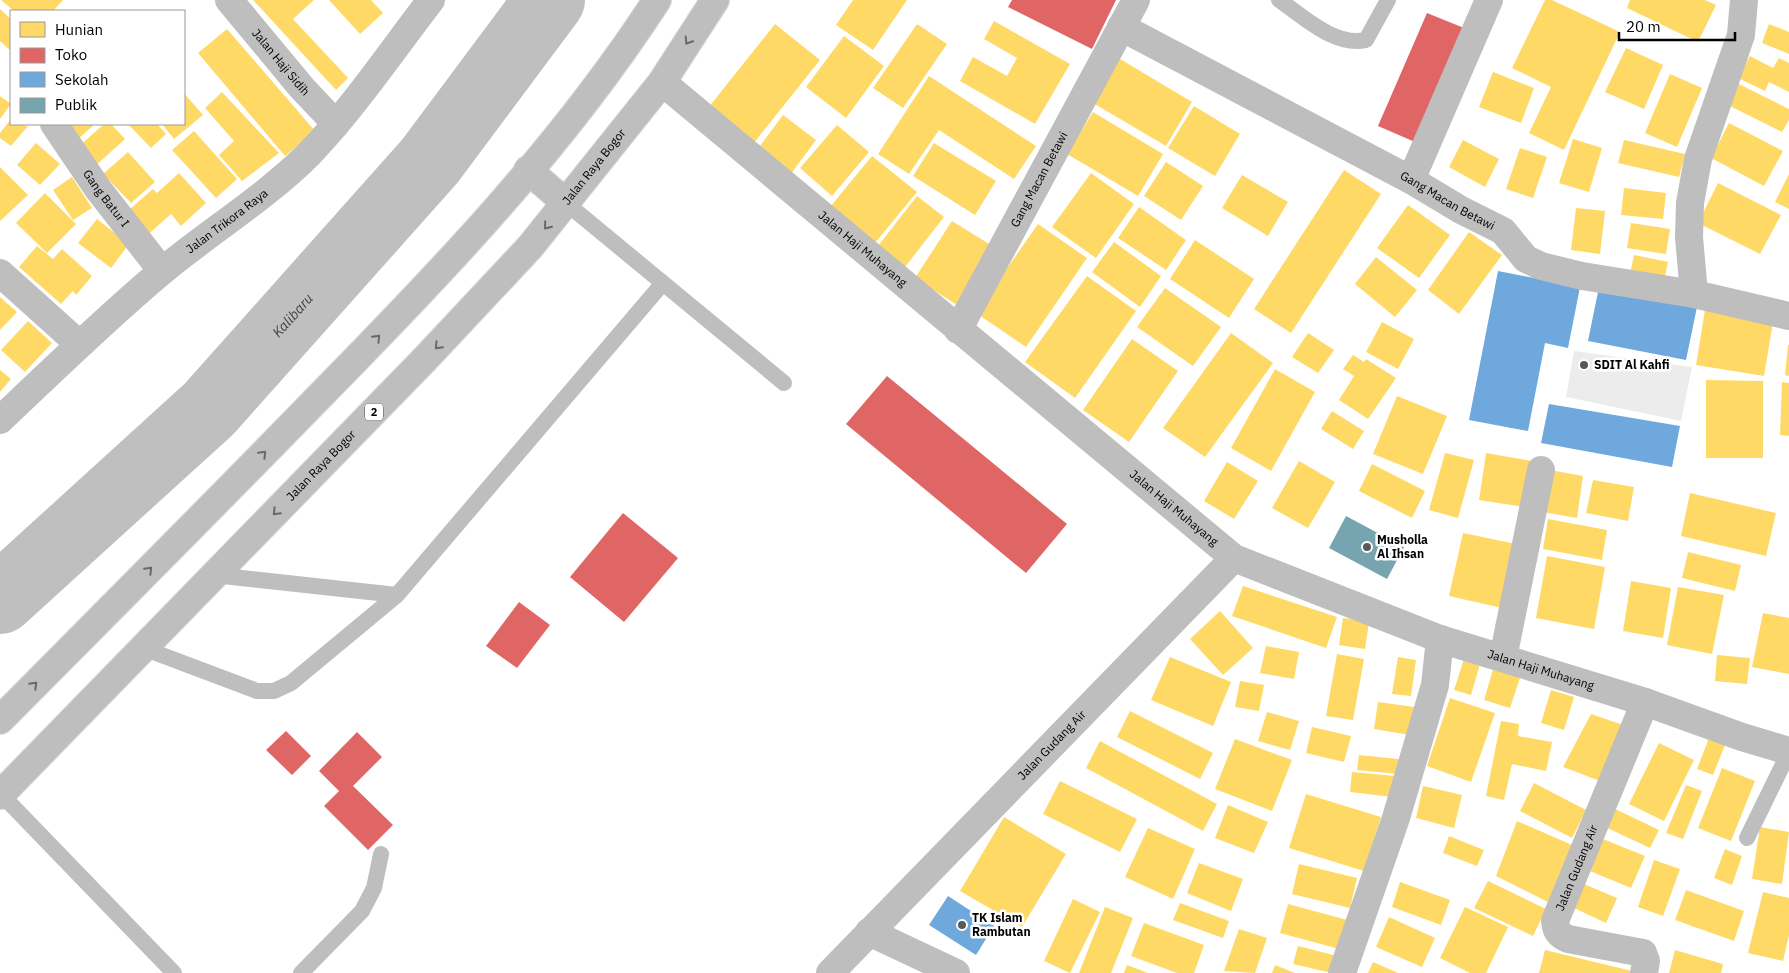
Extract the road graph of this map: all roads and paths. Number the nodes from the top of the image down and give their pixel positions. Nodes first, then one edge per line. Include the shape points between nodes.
1 (229, 0) edge
2 (431, 0) edge
3 (656, 0) edge
4 (715, 0) edge
5 (1136, 0) edge
6 (1279, 0) edge
7 (1388, 0) edge
8 (1489, 0) edge
9 (1744, 0) edge
10 (1121, 27) junction
11 (662, 82) junction
12 (336, 124) junction
13 (55, 125) edge
14 (528, 170) junction
15 (1411, 180) junction
16 (566, 203) junction
17 (162, 271) junction
18 (0, 273) edge
19 (663, 283) junction
20 (1694, 294) junction
21 (1789, 316) edge
22 (958, 330) junction
23 (80, 344) junction
24 (784, 383) dead end
25 (0, 420) edge
26 (1541, 470) dead end
27 (1234, 558) junction
28 (214, 576) junction
29 (397, 595) junction
30 (1440, 639) junction
31 (143, 648) junction
32 (1503, 658) junction
33 (1645, 702) junction
34 (0, 720) edge
35 (1789, 751) edge
36 (0, 795) edge
37 (1747, 838) dead end
38 (381, 854) dead end
39 (869, 932) junction
40 (174, 973) edge
41 (301, 973) edge
42 (830, 973) edge
43 (956, 973) edge
44 (1342, 973) edge
45 (1644, 973) edge

1 - 12 main road, Jalan Haji Sidih
2 - 12 main road, Jalan Trikora Raya
3 - 14 main road via 622,54
4 -> 11 main road, Jalan Raya Bogor / 2
5 - 10 main road, Gang Macan Betawi
6 - 7 lane via 1336,37 1354,43 1366,40
8 - 15 main road
9 - 20 main road via 1741,35 1696,168 1690,203
10 - 15 main road, Gang Macan Betawi
10 - 22 main road, Gang Macan Betawi
11 - 16 main road, Jalan Raya Bogor / 2
11 - 22 main road, Jalan Haji Muhayang
12 - 17 main road, Jalan Trikora Raya via 308,155
13 - 17 main road, Gang Batur I via 98,189
14 - 16 main road
34 -> 14 main road via 389,326
15 - 20 main road, Gang Macan Betawi via 1503,231 1526,259 1541,266
16 - 19 lane
16 -> 28 main road, Jalan Raya Bogor / 2 via 530,247 426,359
17 - 23 main road, Jalan Trikora Raya
18 - 23 main road
19 - 24 lane
19 - 29 lane
20 - 21 main road, Gang Macan Betawi
22 - 27 main road, Jalan Haji Muhayang
23 - 25 main road, Jalan Trikora Raya
26 - 32 main road
27 - 30 main road, Jalan Haji Muhayang
27 - 39 main road, Jalan Gudang Air
28 - 29 lane
28 - 31 main road, Jalan Raya Bogor / 2
29 - 31 lane via 291,683 274,691 257,692
30 - 32 main road, Jalan Haji Muhayang
30 - 44 main road via 1433,695 1396,818
31 - 36 main road, Jalan Raya Bogor / 2
32 - 33 main road, Jalan Haji Muhayang
33 - 35 main road, Jalan Haji Muhayang
33 - 45 main road, Jalan Gudang Air via 1555,921 1561,936 1568,939 1643,953 1646,961
35 - 37 lane
36 - 40 lane
38 - 41 lane via 374,888 362,911
39 - 42 main road, Jalan Gudang Air
39 - 43 main road

